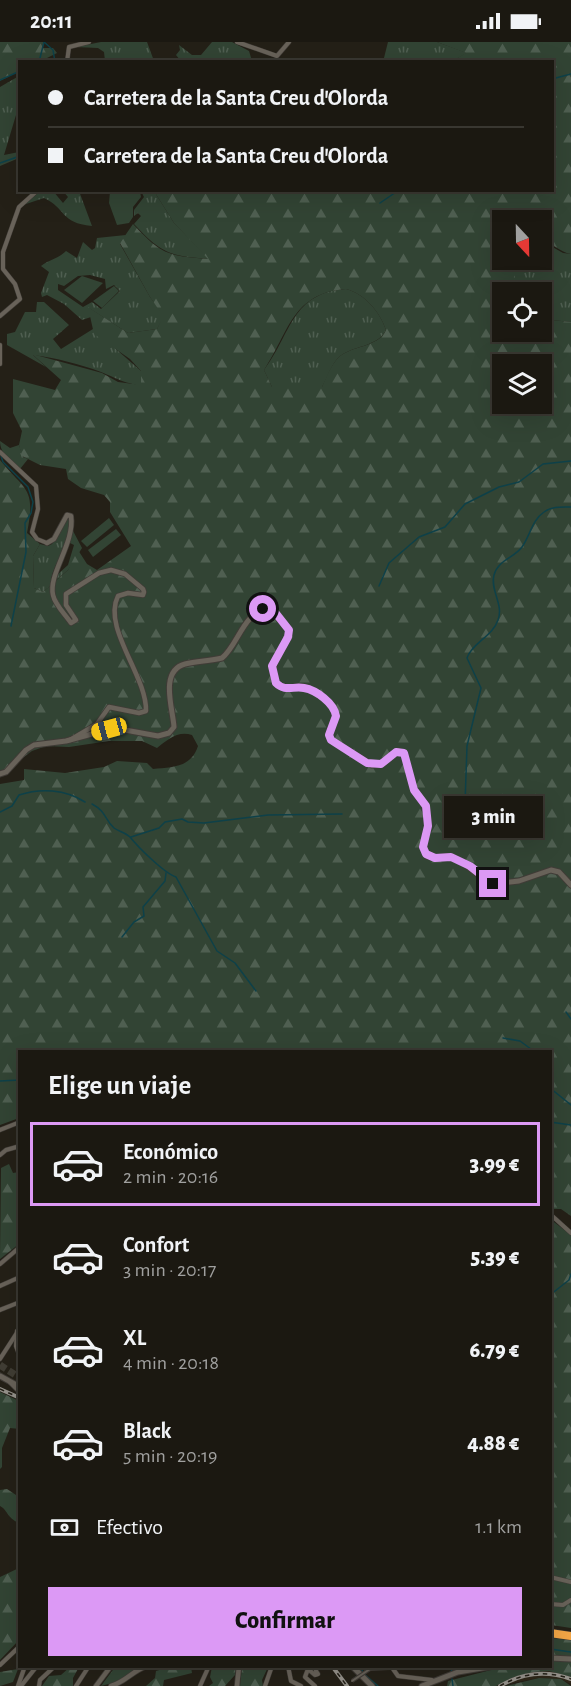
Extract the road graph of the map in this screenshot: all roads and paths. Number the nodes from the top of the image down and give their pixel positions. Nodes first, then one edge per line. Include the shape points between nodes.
1 (89, 42) edge
2 (237, 42) edge
3 (254, 42) edge
4 (289, 42) edge
5 (250, 48) junction
6 (67, 60) edge
7 (36, 192) edge
8 (0, 316) edge
9 (0, 345) edge
10 (0, 364) edge
11 (0, 452) edge
12 (46, 543) joint
13 (70, 740) junction
14 (0, 774) edge
15 (571, 885) edge
16 (18, 1123) edge
17 (0, 1130) edge
18 (18, 1147) edge
19 (0, 1155) edge
20 (552, 1216) edge
21 (571, 1233) edge
22 (18, 1249) edge
23 (0, 1264) edge
24 (18, 1278) edge
25 (0, 1286) edge
26 (18, 1303) edge
27 (0, 1310) edge
28 (18, 1329) edge
29 (18, 1352) edge
30 (0, 1359) edge
31 (0, 1376) edge
32 (10, 1382) junction
33 (18, 1387) edge
34 (18, 1390) edge
35 (552, 1578) edge
36 (571, 1582) edge
37 (571, 1600) edge
38 (552, 1604) edge
39 (552, 1631) edge
40 (571, 1634) edge
41 (18, 1649) edge
42 (552, 1658) edge
43 (571, 1659) edge
44 (0, 1665) edge
45 (24, 1668) edge
46 (36, 1668) edge
47 (53, 1668) edge
48 (88, 1668) edge
49 (110, 1668) edge
50 (139, 1668) edge
51 (208, 1668) edge
52 (238, 1668) edge
53 (271, 1668) edge
54 (288, 1668) edge
55 (354, 1668) edge
56 (384, 1668) edge
57 (392, 1668) edge
58 (470, 1669) edge
59 (315, 1672) dead end
60 (48, 1673) junction
61 (352, 1681) dead end
62 (428, 1683) edge
63 (19, 1686) edge
64 (39, 1686) edge
65 (76, 1686) edge
66 (96, 1686) edge
67 (111, 1686) edge
68 (200, 1686) edge
69 (237, 1686) edge
70 (265, 1686) edge
71 (301, 1686) edge
72 (315, 1686) edge
73 (372, 1686) edge

1 - 6 street via 69,47
2 - 5 street
3 - 5 street
4 - 5 street via 280,55
7 - 8 street via 19,207 3,252 3,269 21,299
9 - 10 street
11 - 12 street via 34,483 38,508 32,532
12 - 13 street via 54,539 67,515 71,516 66,552 52,579 52,590 71,623 76,620 66,604 66,594 102,572 122,572 144,592 118,596 114,612 146,711 109,707 97,724
13 - 14 main road via 32,746
13 - 15 main road via 114,728 169,734 174,727 169,699 175,670 183,664 222,658 249,620 270,608 289,632 272,666 278,685 307,688 331,705 336,716 331,740 367,763 381,764 398,752 405,755 414,790 426,806 428,826 423,847 427,856 451,857 493,884 519,881 551,870 559,872
16 - 17 street
18 - 19 street
20 - 21 street
22 - 23 street
24 - 25 street
26 - 27 street
28 - 29 street
28 - 30 street
31 - 32 main road
32 - 33 main road
32 - 34 street
35 - 36 street
37 - 38 street via 563,1605
39 - 40 highway
41 - 44 street
42 - 43 main road
45 - 63 street
46 - 60 street
46 - 63 street
47 - 60 street
48 - 65 street
49 - 66 street
50 - 67 street via 126,1681
51 - 68 street
52 - 69 street
53 - 70 street
54 - 71 street via 291,1681
55 - 73 main road
56 - 61 street, bridge via 370,1670
57 - 62 street via 398,1676
58 - 62 main road
59 - 72 street via 308,1669 304,1678
60 - 64 street

